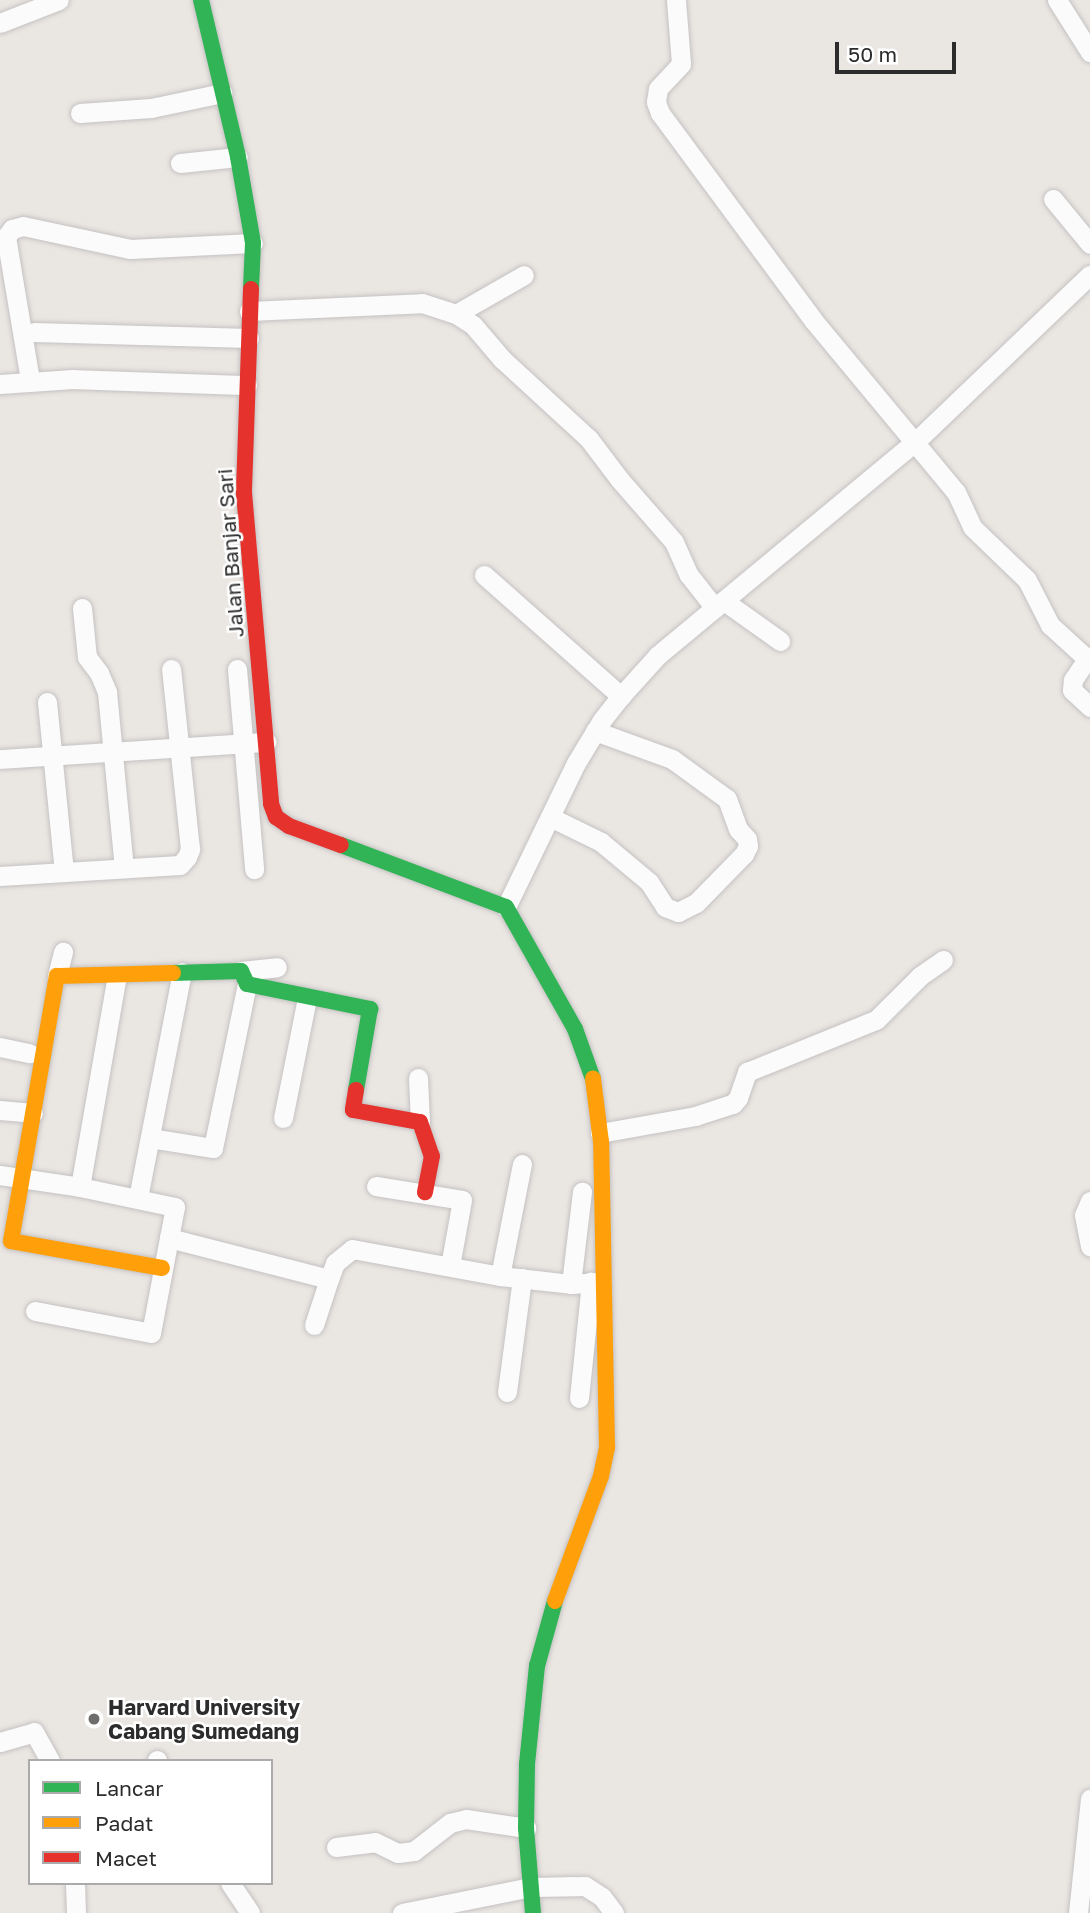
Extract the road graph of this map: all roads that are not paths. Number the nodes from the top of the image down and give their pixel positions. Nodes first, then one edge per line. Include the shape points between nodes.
1 (59, 0) edge
2 (201, 0) edge
3 (676, 0) edge
4 (1057, 0) edge
5 (0, 23) edge
6 (1090, 51) edge
7 (222, 93) junction
8 (80, 113) dead end
9 (238, 157) junction
10 (180, 163) dead end
11 (1053, 199) dead end
12 (253, 243) junction
13 (1090, 244) edge
14 (524, 275) dead end
15 (1090, 275) edge
16 (249, 311) junction
17 (456, 314) junction
18 (34, 332) dead end
19 (248, 338) junction
20 (30, 380) junction
21 (0, 384) edge
22 (247, 385) junction
23 (915, 442) junction
24 (484, 575) dead end
25 (719, 604) junction
26 (82, 608) dead end
27 (780, 641) dead end
28 (171, 669) dead end
29 (237, 669) dead end
30 (621, 695) junction
31 (47, 702) dead end
32 (1090, 707) edge
33 (595, 731) junction
34 (266, 742) junction
35 (245, 743) junction
36 (178, 747) junction
37 (112, 751) junction
38 (52, 755) junction
39 (0, 759) edge
40 (550, 817) junction
41 (124, 868) junction
42 (254, 869) dead end
43 (64, 872) junction
44 (0, 876) edge
45 (506, 907) junction
46 (62, 952) dead end
47 (943, 960) dead end
48 (277, 967) dead end
49 (183, 972) junction
50 (57, 976) junction
51 (117, 976) junction
52 (244, 977) junction
53 (307, 998) junction
54 (0, 1047) edge
55 (29, 1053) dead end
56 (418, 1078) dead end
57 (0, 1110) edge
58 (33, 1113) junction
59 (283, 1118) dead end
60 (420, 1122) junction
61 (600, 1133) junction
62 (150, 1138) junction
63 (522, 1164) dead end
64 (0, 1175) edge
65 (22, 1177) junction
66 (376, 1186) dead end
67 (80, 1187) junction
68 (425, 1192) junction
69 (582, 1192) dead end
70 (138, 1198) junction
71 (1088, 1211) edge
72 (169, 1238) junction
73 (6, 1240) edge
74 (1090, 1246) edge
75 (450, 1266) junction
76 (162, 1268) junction
77 (500, 1276) junction
78 (522, 1278) junction
79 (329, 1279) junction
80 (588, 1283) junction
81 (35, 1311) dead end
82 (314, 1325) dead end
83 (507, 1392) dead end
84 (579, 1398) dead end
85 (0, 1742) edge
86 (49, 1759) edge
87 (1090, 1799) edge
88 (526, 1828) junction
89 (336, 1847) dead end
90 (1087, 1852) edge
91 (75, 1885) edge
92 (231, 1885) edge
93 (531, 1887) junction
94 (76, 1913) edge
95 (250, 1913) edge
96 (402, 1913) edge
97 (533, 1913) edge
98 (614, 1913) edge
99 (1078, 1913) edge

1 - 5 street
2 - 7 street, Jalan Banjar Sari
3 - 23 street via 681,64 658,89 660,113 813,320
4 - 6 street
7 - 8 street via 151,108
7 - 9 street, Jalan Banjar Sari
9 - 10 street
9 - 12 street, Jalan Banjar Sari
11 - 13 street
12 - 16 street, Jalan Banjar Sari
12 - 20 street via 130,248 23,226 12,229 6,237
14 - 17 street
15 - 23 street
16 - 17 street via 422,303
16 - 19 street, Jalan Banjar Sari
17 - 25 street via 473,325 502,359 589,439 674,542 689,575
18 - 19 street
19 - 22 street, Jalan Banjar Sari
20 - 21 street
20 - 22 street
22 - 34 street, Jalan Banjar Sari via 244,493
23 - 25 street
23 - 32 street via 956,492 972,527 1027,580 1050,625 1084,656 1072,690
24 - 30 street
25 - 27 street
25 - 30 street via 658,655
26 - 37 street via 87,657 107,692
28 - 36 street
29 - 35 street
30 - 33 street
31 - 38 street
33 - 40 street
33 - 40 street via 672,759 727,799 738,830 747,839 744,854 696,904 678,912 665,907 649,882 601,842
34 - 35 street
34 - 45 street, Jalan Banjar Sari via 271,804 276,817 289,826
35 - 36 street
35 - 42 street
36 - 37 street
36 - 41 street via 190,849 187,858 180,864
37 - 38 street
37 - 41 street
38 - 39 street
38 - 43 street
40 - 45 street
41 - 43 street
43 - 44 street
45 - 61 street via 587,1055
46 - 50 street
47 - 61 street via 919,976 876,1020 747,1072 733,1104 695,1116
48 - 52 street
49 - 51 street
49 - 52 street
49 - 62 street
50 - 51 street
50 - 58 street
51 - 67 street
52 - 53 street
52 - 62 street via 213,1148
53 - 59 street
53 - 60 street via 370,1009 353,1110
54 - 55 street
56 - 60 street
57 - 58 street
58 - 65 street
60 - 68 street via 432,1156
61 - 80 street
62 - 70 street
63 - 77 street
64 - 65 street
65 - 67 street
65 - 73 street
66 - 68 street
67 - 70 street
68 - 75 street via 461,1200
69 - 80 street
70 - 72 street via 175,1207
71 - 74 street
72 - 76 street
72 - 79 street
73 - 76 street
75 - 77 street
75 - 79 street via 352,1250 335,1263
76 - 81 street via 150,1333
77 - 78 street
78 - 80 street
78 - 83 street
79 - 82 street
80 - 84 street
80 - 88 street via 607,1447 537,1666
85 - 86 street via 34,1732
87 - 90 street
88 - 89 street via 466,1819 450,1823 414,1851 398,1853 375,1842
88 - 93 street
90 - 99 street
91 - 94 street
92 - 95 street
93 - 96 street
93 - 97 street
93 - 98 street via 586,1886

